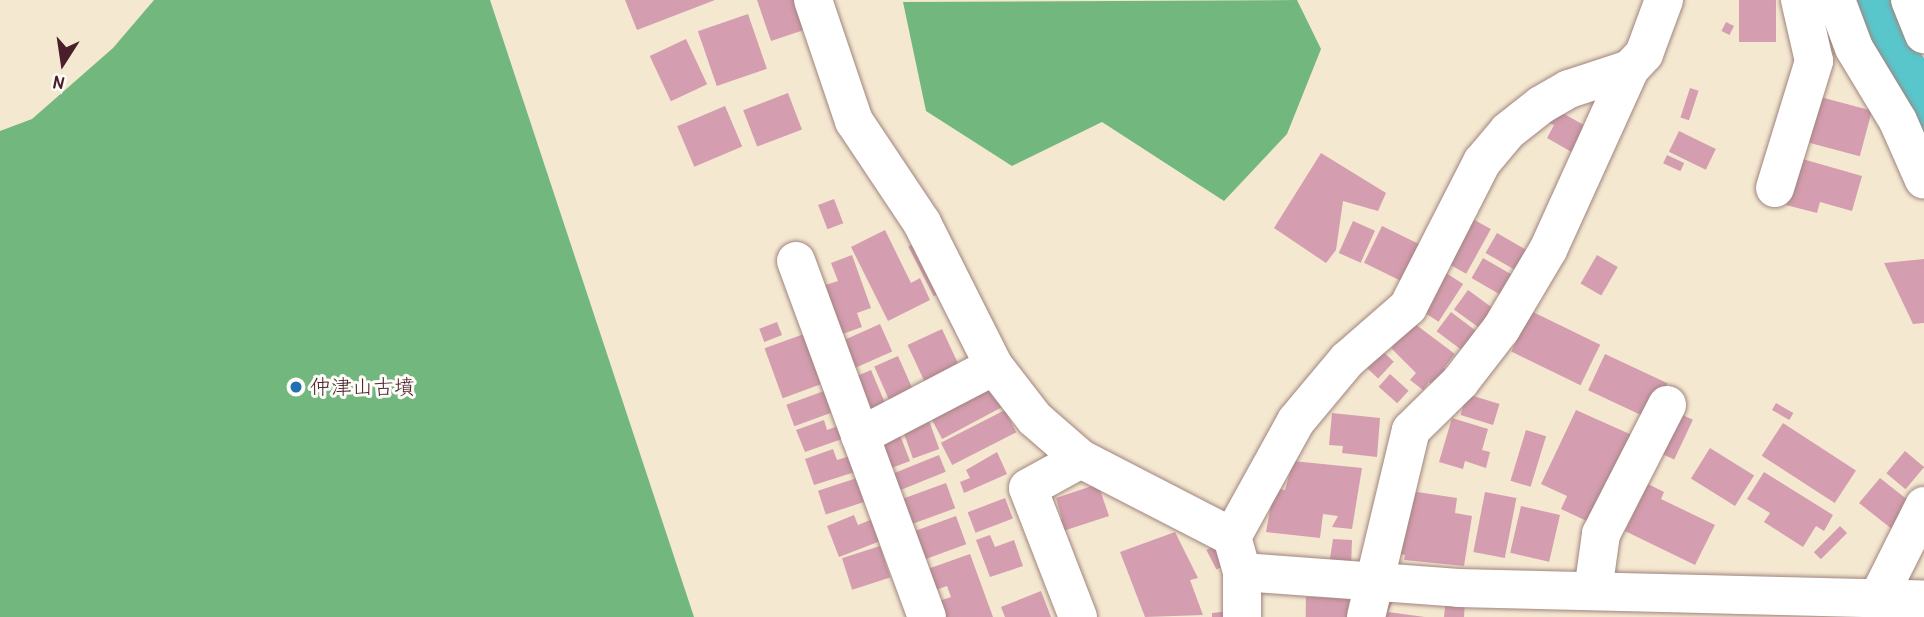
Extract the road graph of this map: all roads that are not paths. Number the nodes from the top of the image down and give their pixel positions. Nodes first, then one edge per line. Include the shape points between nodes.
1 (813, 0) edge
2 (1664, 0) edge
3 (1800, 0) edge
4 (1836, 0) edge
5 (1630, 69) junction
6 (1924, 180) edge
7 (1775, 188) dead end
8 (796, 261) dead end
9 (994, 366) junction
10 (1667, 405) dead end
11 (860, 436) junction
12 (1081, 459) junction
13 (1924, 506) edge
14 (1237, 555) junction
15 (1378, 579) junction
16 (1593, 591) junction
17 (1897, 599) edge
18 (928, 617) edge
19 (1078, 617) edge
20 (1241, 617) edge
21 (1366, 617) edge

1 - 9 street via 854,121 922,223
2 - 5 street via 1644,54
3 - 7 street via 1814,61
4 - 6 street via 1854,48 1898,121
5 - 14 street via 1569,89 1508,131 1482,162 1408,307 1348,360 1296,421
5 - 15 street via 1548,250 1501,329 1460,382 1411,430
8 - 11 street
9 - 11 street
9 - 12 street via 1035,419
10 - 16 street via 1601,534
11 - 18 street
12 - 14 street
12 - 19 street via 1028,488
13 - 17 street
14 - 15 street
14 - 20 street
15 - 16 street via 1458,588
15 - 21 street
16 - 17 street

